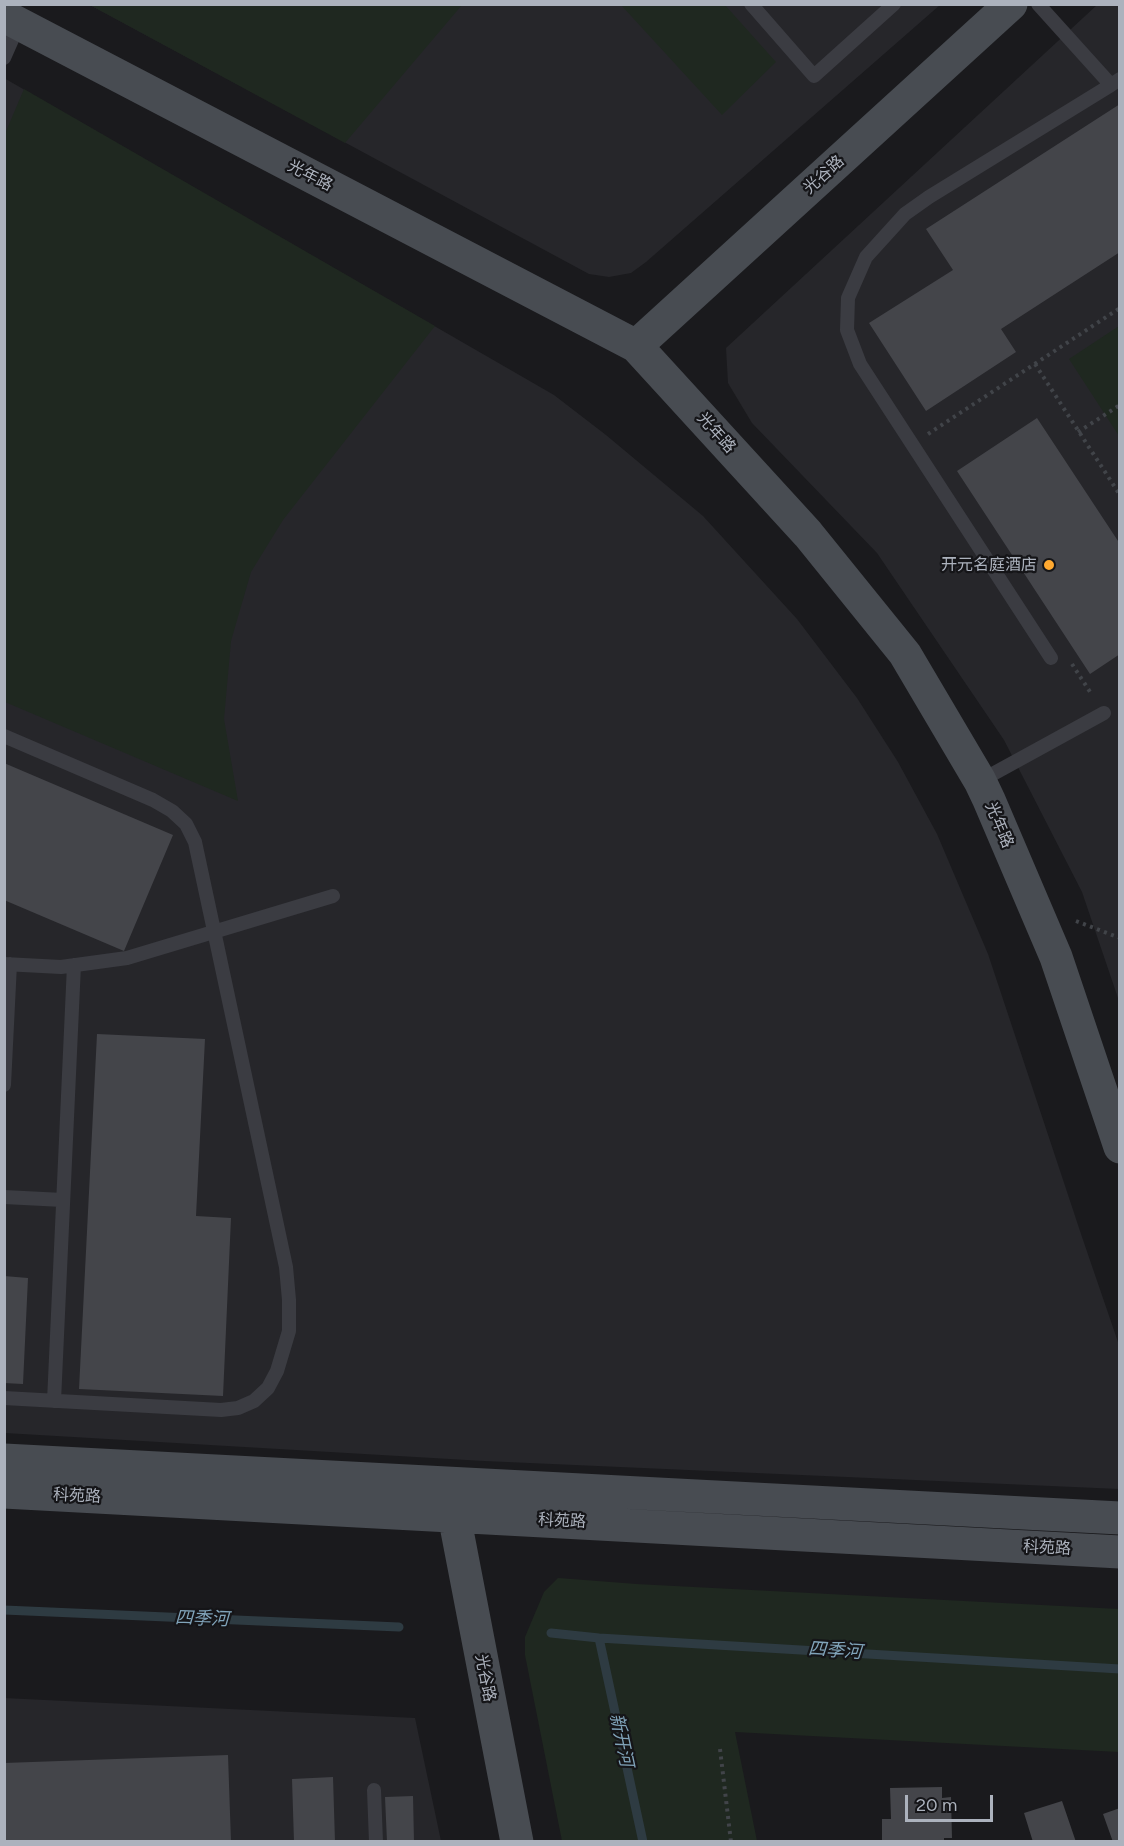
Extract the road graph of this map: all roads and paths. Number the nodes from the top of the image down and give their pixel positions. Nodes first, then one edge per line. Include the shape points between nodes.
1 (751, 4) edge
2 (894, 4) edge
3 (1011, 4) edge
4 (1038, 4) edge
5 (12, 20) edge
6 (4, 58) edge
7 (1115, 82) edge
8 (1119, 308) edge
9 (636, 346) junction
10 (1035, 364) junction
11 (1119, 405) edge
12 (1078, 432) junction
13 (913, 444) junction
14 (1119, 495) edge
15 (1051, 658) joint
16 (1104, 713) joint
17 (4, 736) edge
18 (980, 781) junction
19 (333, 896) dead end
20 (214, 932) junction
21 (7, 964) edge
22 (74, 965) junction
23 (4, 1086) edge
24 (1119, 1147) edge
25 (4, 1197) edge
26 (63, 1200) junction
27 (4, 1398) edge
28 (54, 1401) junction
29 (4, 1460) edge
30 (4, 1492) edge
31 (454, 1515) junction
32 (1119, 1518) edge
33 (1119, 1552) edge
34 (720, 1749) dead end
35 (374, 1790) dead end
36 (376, 1842) edge
37 (517, 1842) edge
38 (732, 1842) edge

1 - 2 lane via 814,76
3 - 9 street, 光谷路
4 - 7 lane
5 - 6 lane
5 - 9 street, 光年路
7 - 13 lane via 904,214 866,257 848,298 847,330 860,364
8 - 10 path
9 - 18 street, 光年路 via 808,534 898,645
10 - 12 path
10 - 13 path
11 - 12 path
12 - 14 path
13 - 15 lane
15 - 16 path via 1070,662
16 - 18 lane
17 - 20 lane via 153,800 186,824 195,842
18 - 24 street, 光年路 via 1056,957
19 - 20 lane
20 - 22 lane via 127,958
20 - 28 lane via 286,1267 289,1331 277,1371 254,1401 238,1408
21 - 22 lane
21 - 23 lane
22 - 26 lane
25 - 26 lane
26 - 28 lane
27 - 28 lane
29 - 32 street, 科苑路
30 - 31 street, 科苑路
31 - 33 street, 科苑路
31 - 37 street, 光谷路
34 - 38 path
35 - 36 lane

